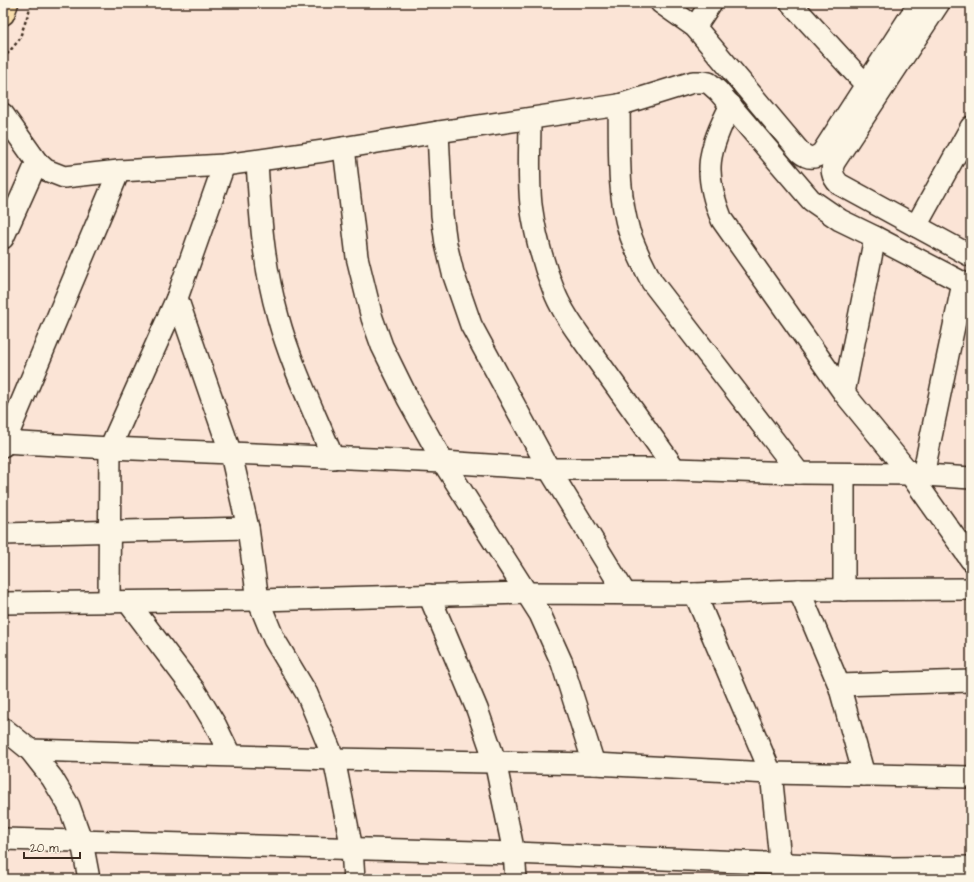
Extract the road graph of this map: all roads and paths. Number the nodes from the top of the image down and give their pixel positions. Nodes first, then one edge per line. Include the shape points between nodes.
1 (7, 3) edge
2 (32, 3) edge
3 (662, 3) edge
4 (711, 3) edge
5 (791, 3) edge
6 (939, 3) edge
7 (912, 6) edge
8 (3, 14) edge
9 (695, 27) junction
10 (3, 59) edge
11 (866, 85) junction
12 (619, 105) junction
13 (731, 105) junction
14 (3, 114) edge
15 (530, 119) junction
16 (971, 127) edge
17 (438, 132) junction
18 (344, 148) junction
19 (258, 161) junction
20 (37, 162) junction
21 (224, 165) junction
22 (119, 171) junction
23 (916, 226) junction
24 (876, 237) junction
25 (3, 238) edge
26 (971, 256) edge
27 (967, 285) edge
28 (177, 298) junction
29 (844, 393) junction
30 (4, 443) edge
31 (110, 448) junction
32 (231, 454) junction
33 (333, 458) junction
34 (443, 462) junction
35 (549, 469) junction
36 (675, 469) junction
37 (799, 473) junction
38 (844, 474) junction
39 (917, 475) junction
40 (971, 478) edge
41 (248, 528) junction
42 (110, 532) junction
43 (3, 534) edge
44 (971, 560) edge
45 (971, 589) edge
46 (799, 590) junction
47 (844, 590) junction
48 (527, 593) junction
49 (625, 593) junction
50 (695, 594) junction
51 (429, 595) junction
52 (258, 600) junction
53 (118, 602) junction
54 (3, 603) edge
55 (971, 681) edge
56 (839, 685) junction
57 (3, 728) edge
58 (30, 750) junction
59 (230, 755) junction
60 (334, 758) junction
61 (495, 761) junction
62 (594, 764) junction
63 (771, 774) junction
64 (864, 775) junction
65 (971, 777) edge
66 (3, 839) edge
67 (82, 842) junction
68 (352, 849) junction
69 (514, 853) junction
70 (971, 867) edge
71 (781, 871) edge
72 (89, 879) edge
73 (354, 879) edge
74 (516, 879) edge

1 - 8 highway
2 - 10 path via 19,40
3 - 9 street
4 - 9 street
5 - 11 street
6 - 23 street via 832,169 833,178 839,184
7 - 11 street
9 - 11 street via 805,156 810,158 822,153
12 - 13 street via 687,83 699,82 709,83
12 - 15 street
12 - 37 street via 623,203 639,257 652,282
13 - 24 street via 811,200 840,220
13 - 29 street via 717,131 712,147 710,180 716,206 722,220
14 - 20 street
15 - 17 street
15 - 36 street via 531,204 536,233 554,292 580,336
16 - 23 street
17 - 18 street
17 - 35 street via 446,244 462,300 484,352
18 - 19 street
18 - 34 street via 357,257 372,318 394,371
19 - 21 street
19 - 33 street via 264,251 278,318 296,371
20 - 22 street via 46,170 64,177
20 - 25 street
21 - 22 street
21 - 28 street
22 - 30 street
23 - 26 street
24 - 27 street
24 - 29 street
27 - 39 street
28 - 31 street
28 - 32 street
29 - 39 street
30 - 31 street
31 - 32 street
31 - 42 street
32 - 33 street
32 - 41 street
33 - 34 street
34 - 35 street
34 - 48 street
35 - 36 street
35 - 49 street
36 - 37 street
37 - 38 street
38 - 39 street
38 - 47 street
39 - 40 street
39 - 44 street
41 - 42 street
41 - 52 street
42 - 43 street
42 - 53 street
45 - 47 street
46 - 47 street
46 - 50 street
46 - 56 street
48 - 49 street
48 - 51 street
48 - 62 street via 540,614 562,663
49 - 50 street
50 - 63 street
51 - 52 street
51 - 61 street via 477,709
52 - 53 street
52 - 60 street via 274,639 307,694
53 - 54 street
53 - 59 street via 195,691
55 - 56 street
56 - 64 street
57 - 58 street
58 - 59 street
58 - 67 street via 52,778 69,806
59 - 60 street
60 - 61 street
60 - 68 street
61 - 62 street
61 - 69 street
62 - 63 street
63 - 64 street
63 - 71 street
64 - 65 street
66 - 67 street
67 - 68 street
67 - 72 street
68 - 69 street
68 - 73 street
69 - 71 street
69 - 74 street
70 - 71 street

